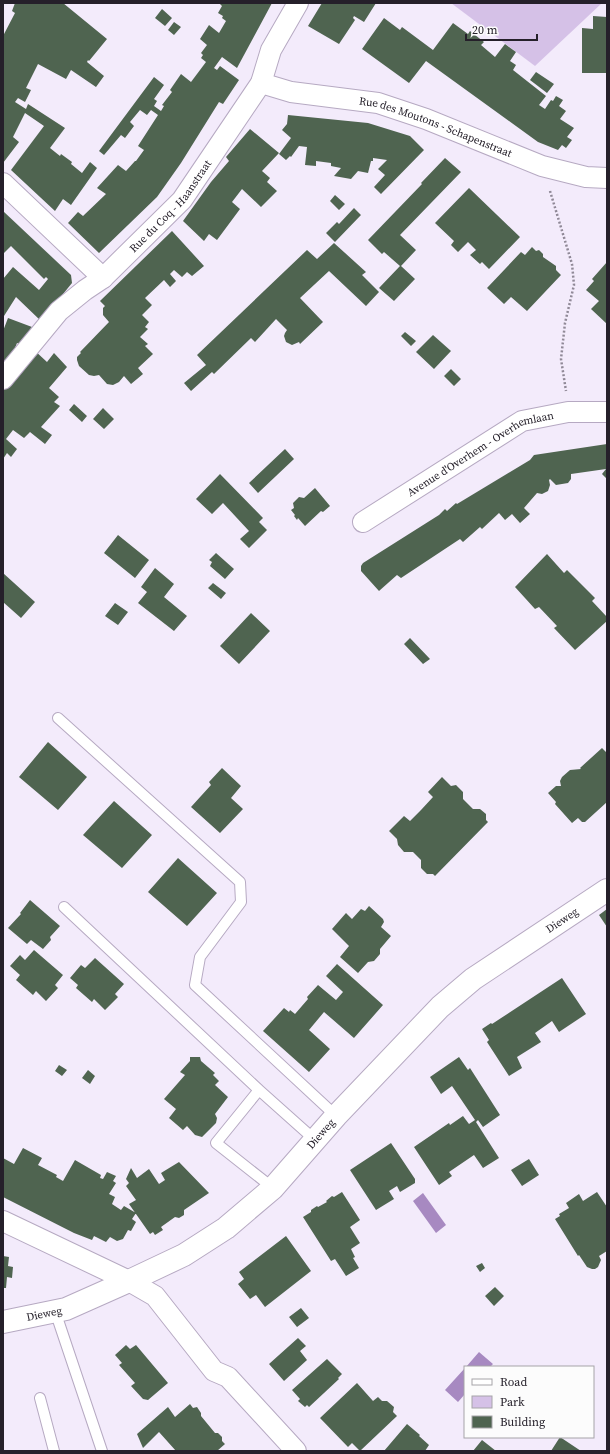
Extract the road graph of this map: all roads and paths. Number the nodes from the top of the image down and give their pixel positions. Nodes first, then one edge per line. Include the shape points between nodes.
1 (298, 3) edge
2 (261, 83) junction
3 (607, 178) edge
4 (3, 183) edge
5 (550, 194) dead end
6 (103, 278) junction
7 (3, 379) edge
8 (566, 392) dead end
9 (607, 412) edge
10 (363, 522) dead end
11 (58, 718) dead end
12 (607, 890) edge
13 (64, 907) dead end
14 (259, 1090) junction
15 (336, 1116) junction
16 (315, 1140) junction
17 (272, 1188) junction
18 (3, 1221) edge
19 (129, 1281) junction
20 (55, 1311) junction
21 (3, 1322) edge
22 (40, 1398) dead end
23 (54, 1451) edge
24 (102, 1451) edge
25 (296, 1451) edge

1 - 2 street, Rue du Coq - Haanstraat via 271,50
2 - 3 street, Rue des Moutons - Schapenstraat via 291,92 378,104 426,119 542,166 586,177
2 - 6 street, Rue du Coq - Haanstraat via 182,200
4 - 6 street
5 - 8 path via 572,264 574,285 565,323 561,359
6 - 7 street, Rue du Coq - Haanstraat via 59,311
9 - 10 street, Avenue d'Overhem - Overhemlaan via 568,412 522,421
11 - 15 lane via 240,882 241,902 200,957 195,984
12 - 15 street, Dieweg via 473,979 440,1007
13 - 14 lane
14 - 16 lane
14 - 17 lane via 216,1143
15 - 16 street, Dieweg
16 - 17 street, Dieweg
17 - 19 street, Dieweg via 226,1228 184,1255
18 - 19 street
19 - 20 street, Dieweg via 66,1309
19 - 25 street via 155,1296 214,1372 228,1377
20 - 21 street, Dieweg
20 - 24 lane
22 - 23 lane

